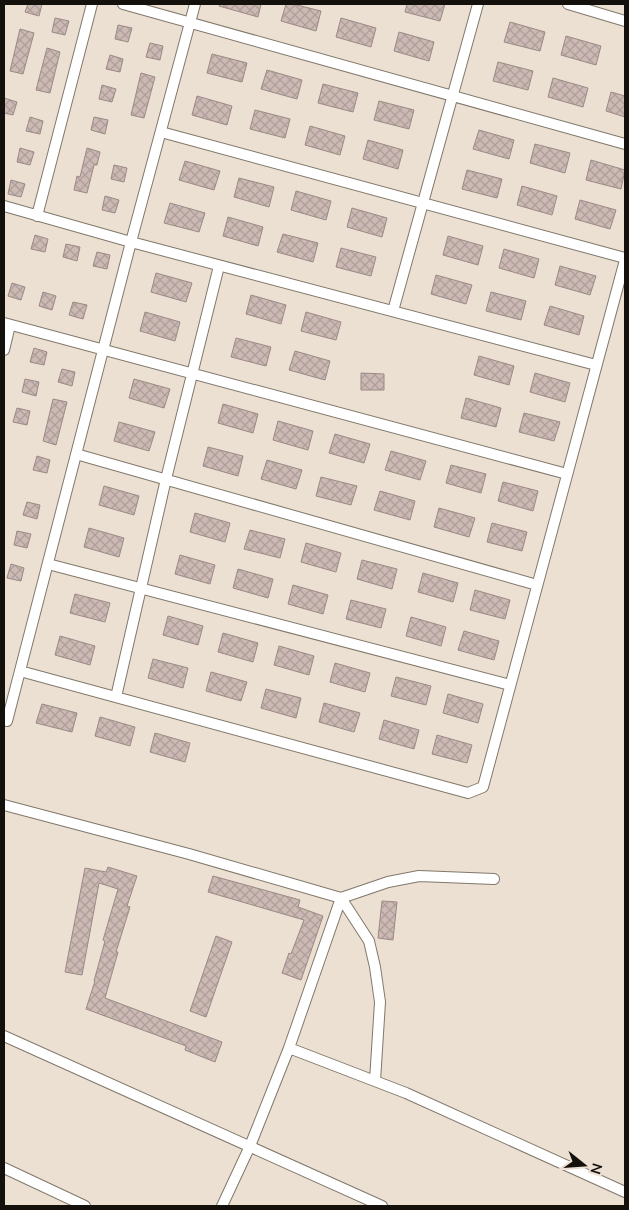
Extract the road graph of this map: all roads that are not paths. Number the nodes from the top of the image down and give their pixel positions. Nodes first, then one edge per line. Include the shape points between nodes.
1 (92, 4) edge
2 (123, 4) edge
3 (195, 4) edge
4 (478, 4) edge
5 (568, 4) edge
6 (625, 21) edge
7 (190, 22) junction
8 (453, 96) junction
9 (161, 132) junction
10 (625, 144) edge
11 (423, 203) junction
12 (4, 206) edge
13 (37, 216) junction
14 (131, 242) junction
15 (625, 259) edge
16 (220, 266) junction
17 (393, 311) junction
18 (7, 324) edge
19 (4, 350) edge
20 (103, 350) junction
21 (596, 365) junction
22 (192, 373) junction
23 (76, 454) junction
24 (566, 474) junction
25 (166, 479) junction
26 (48, 564) junction
27 (537, 585) junction
28 (140, 588) junction
29 (20, 671) junction
30 (510, 685) junction
31 (116, 697) junction
32 (7, 721) dead end
33 (4, 805) edge
34 (494, 879) dead end
35 (341, 898) junction
36 (4, 1036) edge
37 (289, 1048) junction
38 (375, 1081) junction
39 (250, 1146) junction
40 (4, 1168) edge
41 (625, 1192) edge
42 (85, 1206) edge
43 (222, 1206) edge
44 (382, 1206) edge

1 - 13 street
2 - 7 street
3 - 7 street
4 - 8 street
5 - 6 street
7 - 8 street
7 - 9 street
8 - 10 street
8 - 11 street
9 - 11 street
9 - 14 street
11 - 15 street
11 - 17 street
12 - 13 street
13 - 14 street
14 - 16 street
14 - 20 street
15 - 21 street
16 - 17 street
16 - 22 street
17 - 21 street
18 - 19 street
18 - 20 street
20 - 22 street
20 - 23 street
21 - 24 street
22 - 24 street
22 - 25 street
23 - 25 street
23 - 26 street
24 - 27 street
25 - 27 street
25 - 28 street
26 - 28 street
26 - 29 street
27 - 30 street
28 - 30 street
28 - 31 street
29 - 31 street
29 - 32 street
30 - 31 street via 483,787 468,793
33 - 35 street
34 - 35 street via 419,876 388,882
35 - 37 street
35 - 38 street via 369,941 375,967 380,1002
36 - 39 street
37 - 38 street
37 - 39 street
38 - 41 street
39 - 43 street
39 - 44 street
40 - 42 street

